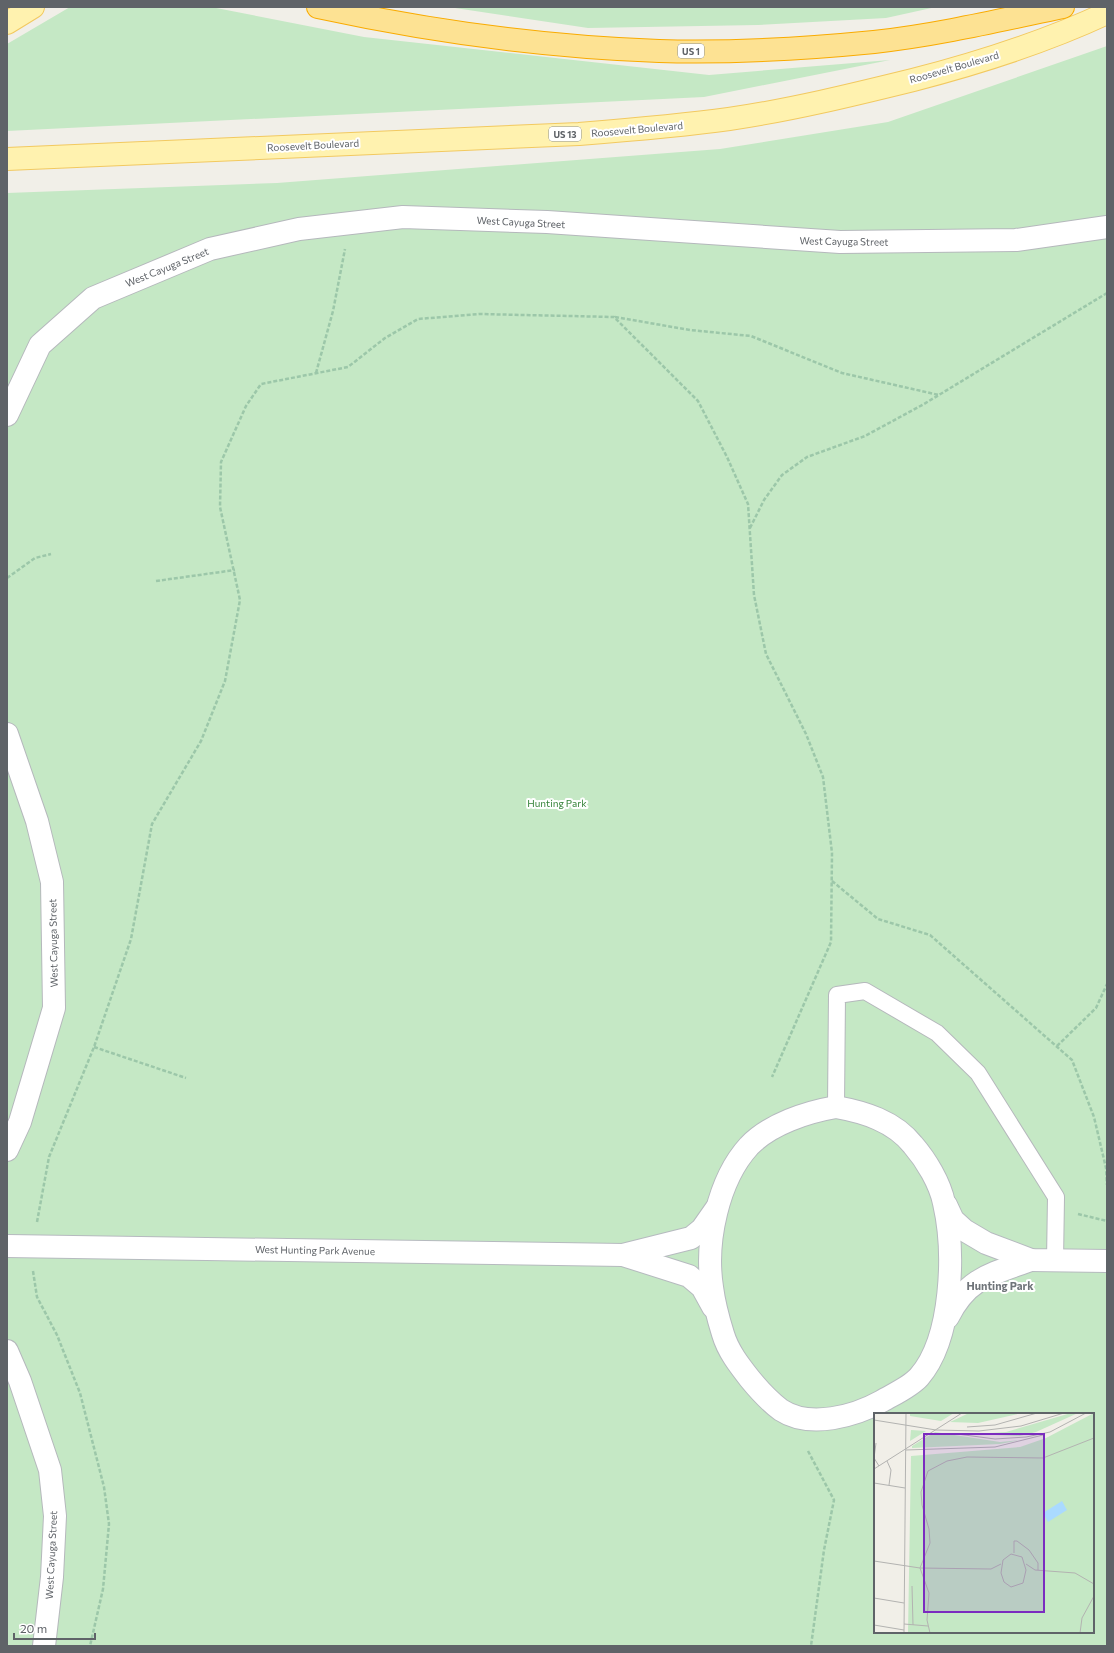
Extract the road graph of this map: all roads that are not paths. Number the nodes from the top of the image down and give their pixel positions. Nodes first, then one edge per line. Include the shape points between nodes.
1 (33, 7) edge
2 (318, 7) edge
3 (1063, 7) edge
4 (1107, 13) edge
5 (7, 23) edge
6 (7, 159) edge
7 (1107, 227) edge
8 (7, 415) edge
9 (7, 734) edge
10 (836, 1107) junction
11 (7, 1150) edge
12 (944, 1201) junction
13 (718, 1206) junction
14 (7, 1246) edge
15 (623, 1255) junction
16 (1031, 1260) junction
17 (1055, 1261) junction
18 (1107, 1262) edge
19 (717, 1313) junction
20 (944, 1325) junction
21 (7, 1351) edge
22 (44, 1646) edge

1 - 5 main road
2 - 3 highway, US 1 via 443,30 596,48 660,51 780,49 875,42
4 - 6 main road, Roosevelt Boulevard / US 13 via 1015,50 945,71 811,104 730,119 579,134
7 - 8 main road, West Cayuga Street via 1016,240 840,242 547,222 403,217 299,229 210,249 93,298 40,346
9 - 11 main road, West Cayuga Street via 37,821 52,882 54,1008 20,1122
10 - 12 main road, West Hunting Park Avenue via 861,1111 886,1122 912,1144 930,1170
10 - 13 main road, West Hunting Park Avenue via 808,1112 777,1126 750,1144 733,1166 721,1192
10 - 17 lane via 837,995 865,991 937,1032 978,1073 1056,1197
12 - 16 main road, West Hunting Park Avenue via 953,1220 964,1230
12 - 20 main road, West Hunting Park Avenue via 949,1234 949,1297
13 - 15 main road, West Hunting Park Avenue via 702,1229 691,1238
13 - 19 main road, West Hunting Park Avenue via 711,1250 711,1284
14 - 15 main road, West Hunting Park Avenue
15 - 19 main road, West Hunting Park Avenue via 689,1276 702,1287
16 - 17 main road, West Hunting Park Avenue
16 - 20 main road, West Hunting Park Avenue via 984,1276 965,1290
17 - 18 main road, West Hunting Park Avenue
19 - 20 main road, West Hunting Park Avenue via 727,1346 743,1370 783,1411 808,1419 841,1416 870,1408 898,1392 919,1377 934,1353
21 - 22 main road, West Cayuga Street via 20,1381 50,1470 55,1516 52,1577

